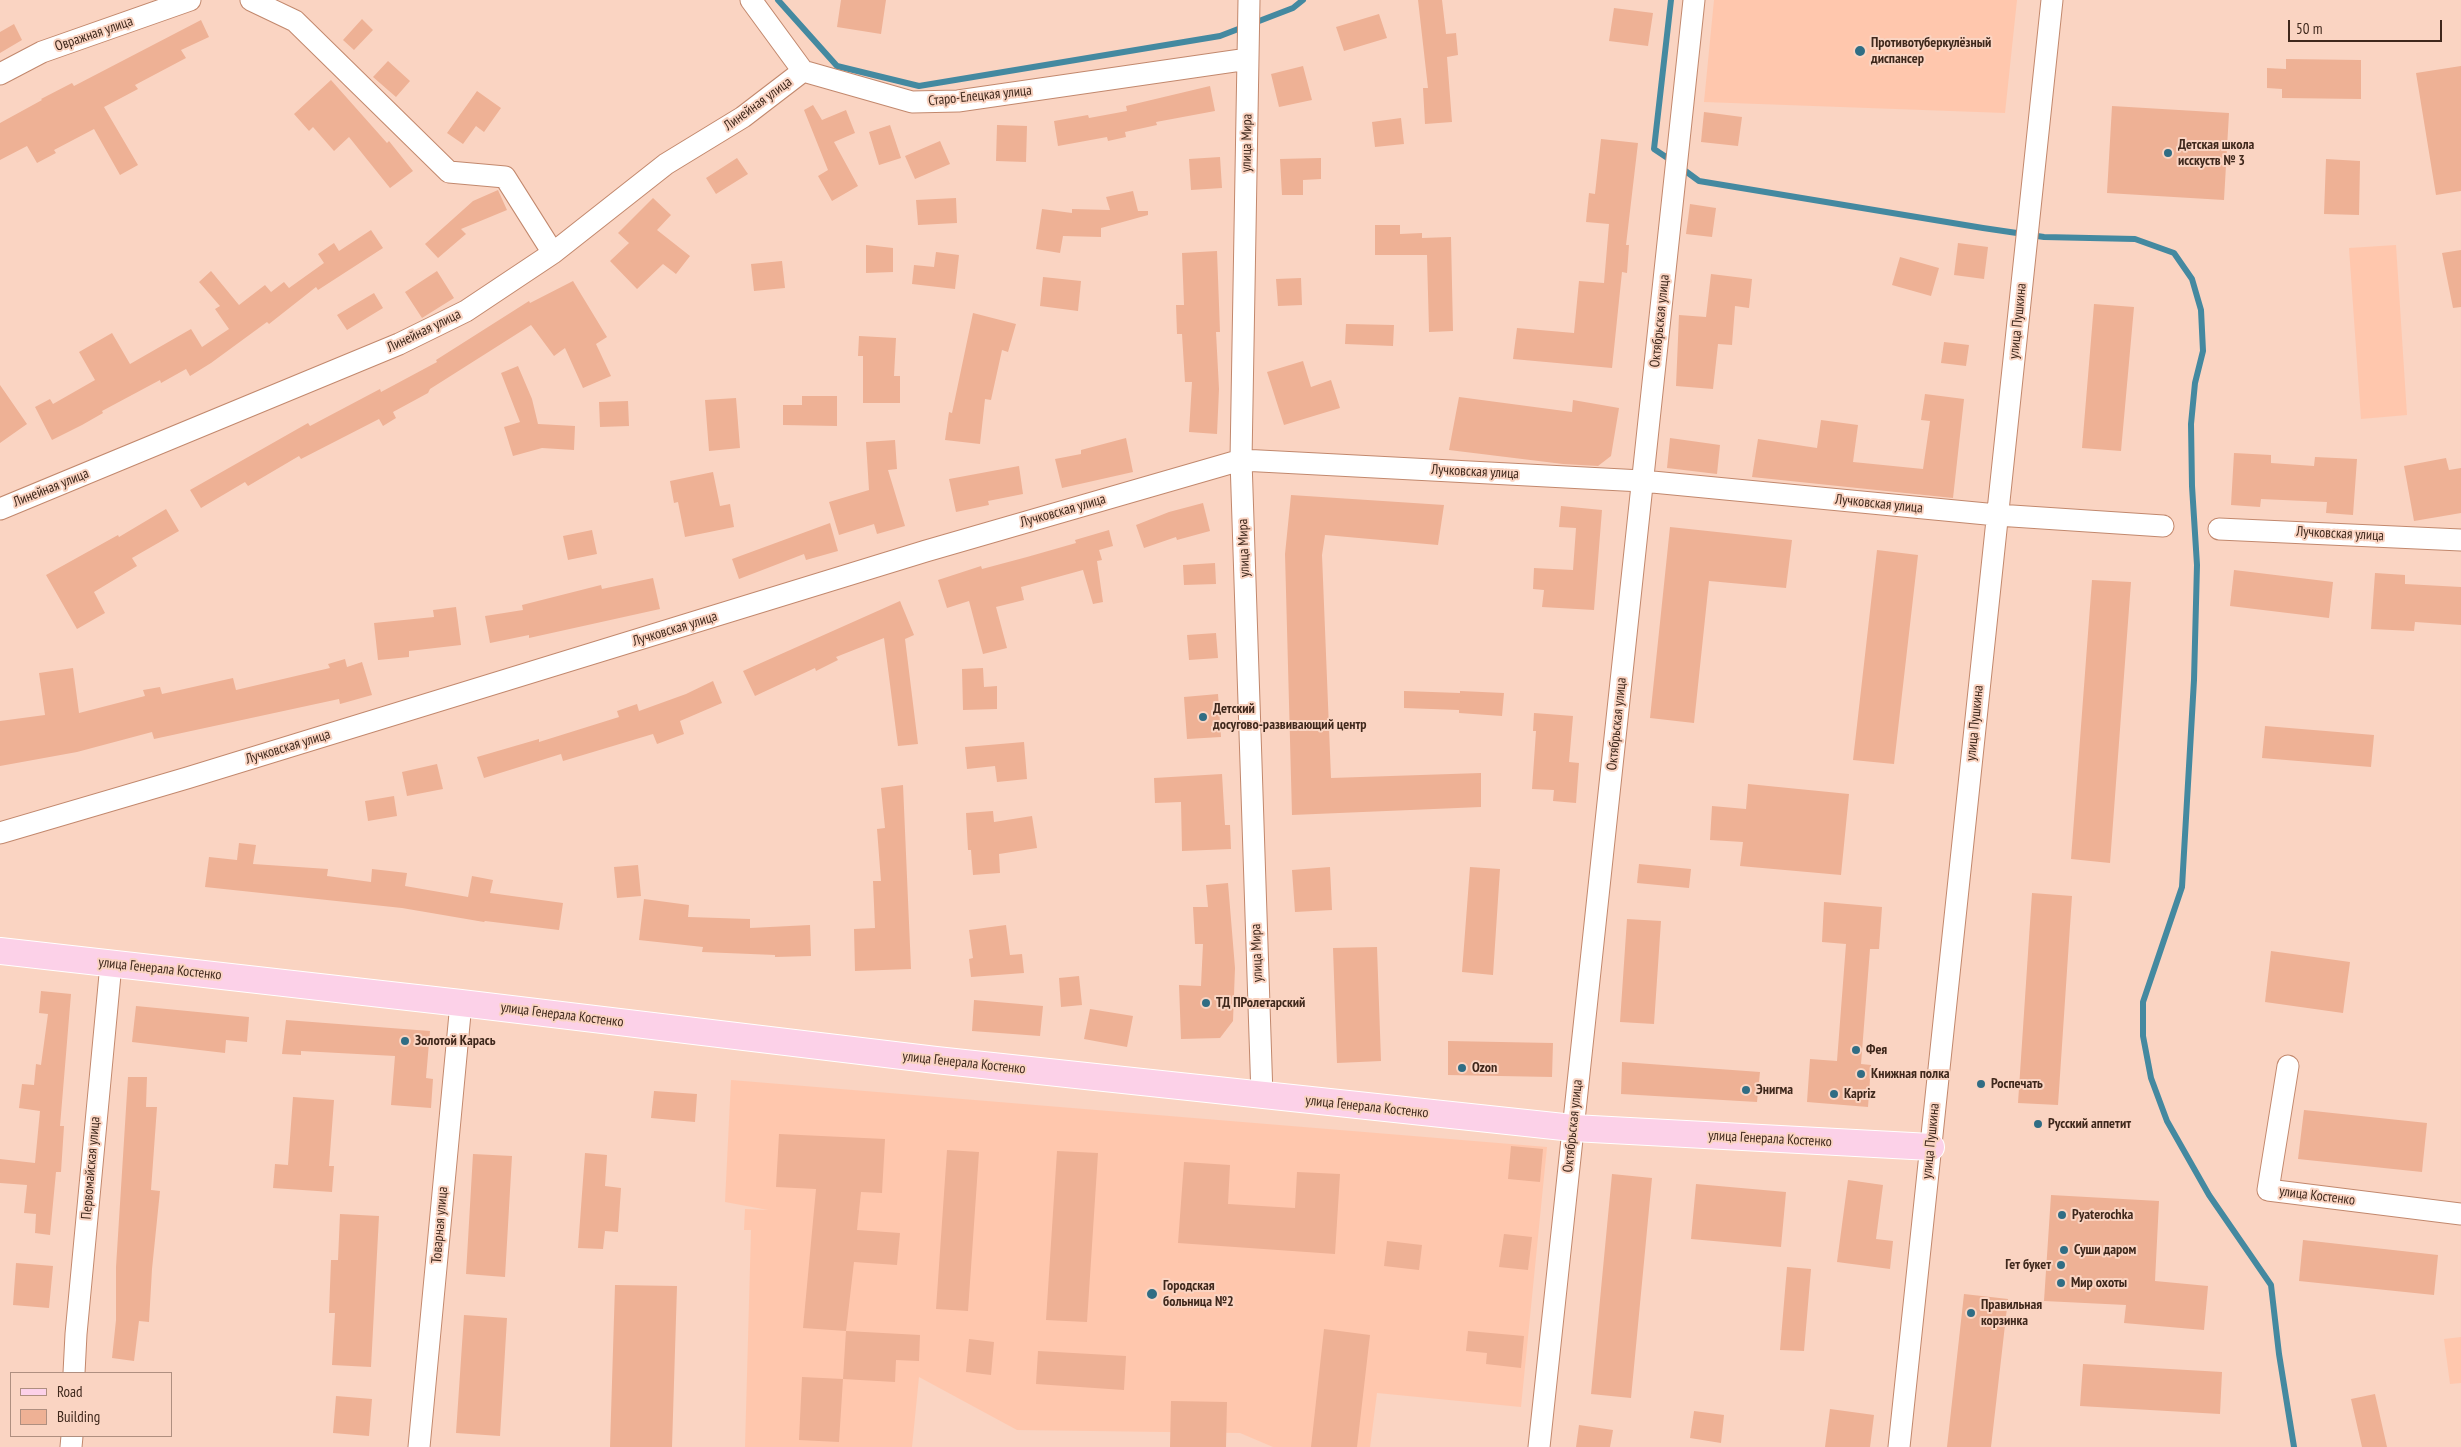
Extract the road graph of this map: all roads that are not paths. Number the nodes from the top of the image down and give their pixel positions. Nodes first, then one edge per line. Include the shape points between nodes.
1 (190, 0) edge
2 (252, 0) edge
3 (752, 0) edge
4 (1249, 0) edge
5 (1694, 0) edge
6 (2052, 0) edge
7 (1248, 59) junction
8 (803, 71) junction
9 (0, 74) edge
10 (553, 253) junction
11 (1241, 460) junction
12 (1642, 480) junction
13 (0, 509) edge
14 (1997, 515) junction
15 (2163, 526) dead end
16 (2219, 528) dead end
17 (2461, 540) edge
18 (0, 833) edge
19 (0, 951) edge
20 (111, 964) junction
21 (460, 1003) junction
22 (2288, 1066) dead end
23 (1262, 1096) junction
24 (1573, 1128) junction
25 (1931, 1147) junction
26 (2461, 1214) edge
27 (74, 1372) edge
28 (420, 1447) edge
29 (1539, 1447) edge
30 (1899, 1447) edge

1 - 9 street, Овражная улица via 42,52
2 - 10 street via 295,21 450,172 505,177
3 - 8 street
4 - 7 street, улица Мира
5 - 12 street, Октябрьская улица
6 - 14 street, улица Пушкина
7 - 8 street, Старо-Елецкая улица via 948,101 912,102
7 - 11 street, улица Мира
8 - 10 street, Линейная улица via 743,117 666,164
10 - 13 street, Линейная улица via 466,311 399,344
11 - 12 street, Лучковская улица
11 - 18 street, Лучковская улица via 926,551
11 - 23 street, улица Мира
12 - 14 street, Лучковская улица
12 - 24 street, Октябрьская улица
14 - 15 street, Лучковская улица
14 - 25 street, улица Пушкина
16 - 17 street, Лучковская улица
19 - 20 main road, улица Генерала Костенко
20 - 21 main road, улица Генерала Костенко
20 - 27 street, Первомайская улица
21 - 23 main road, улица Генерала Костенко
21 - 28 street, Товарная улица
22 - 26 street, улица Костенко via 2268,1190
23 - 24 main road, улица Генерала Костенко
24 - 25 main road, улица Генерала Костенко
24 - 29 street, Октябрьская улица
25 - 30 street, улица Пушкина

